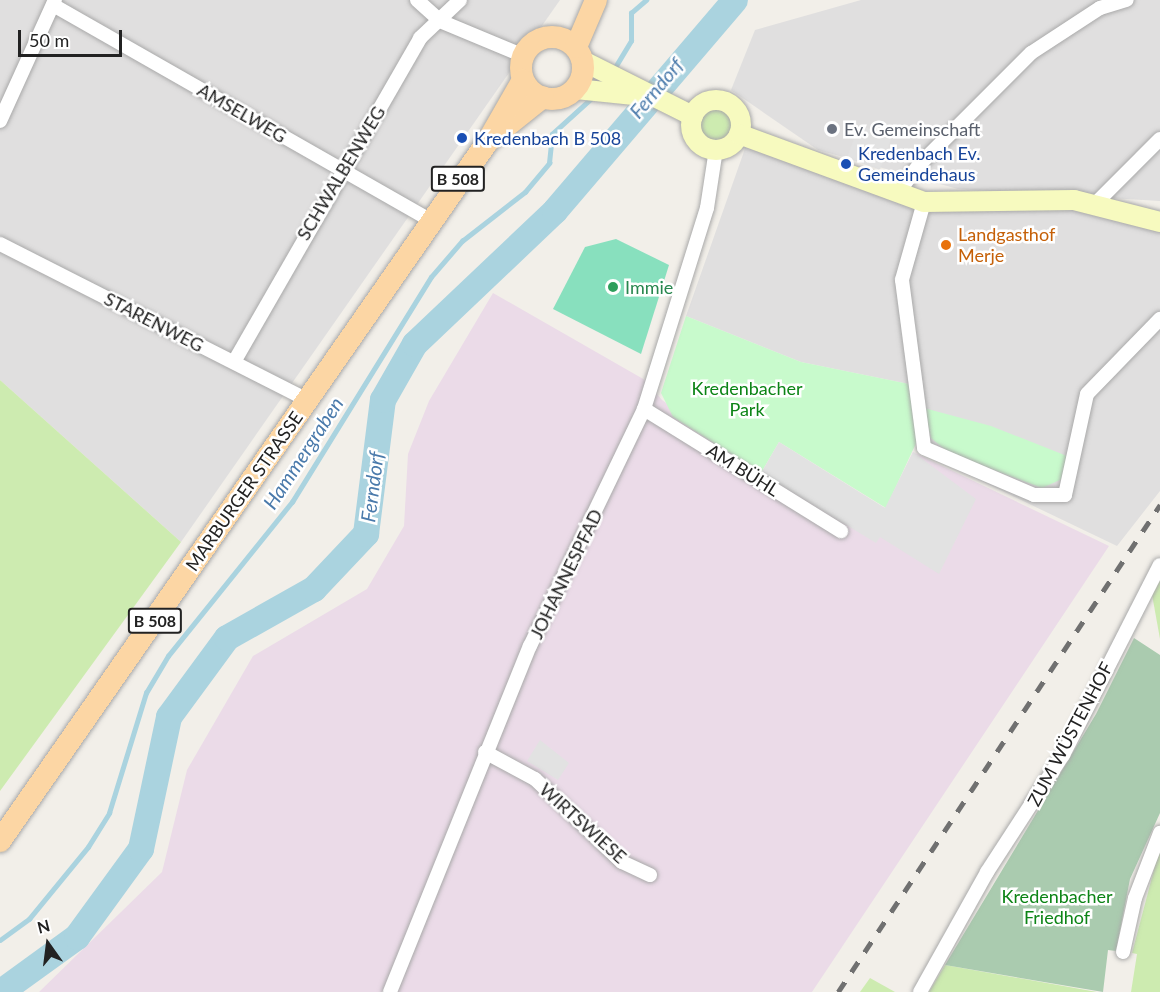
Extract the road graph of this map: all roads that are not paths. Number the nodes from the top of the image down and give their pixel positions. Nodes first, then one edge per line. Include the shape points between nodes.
1 (417, 0) edge
2 (460, 0) edge
3 (583, 0) edge
4 (596, 0) edge
5 (1127, 0) edge
6 (54, 3) edge
7 (440, 21) junction
8 (555, 36) junction
9 (580, 54) junction
10 (524, 56) junction
11 (523, 80) junction
12 (576, 89) junction
13 (644, 96) junction
14 (543, 97) junction
15 (693, 116) junction
16 (0, 121) edge
17 (739, 134) junction
18 (1160, 139) edge
19 (488, 141) junction
20 (716, 149) junction
21 (339, 170) junction
22 (897, 195) junction
23 (924, 202) junction
24 (1097, 202) junction
25 (430, 220) junction
26 (1160, 222) edge
27 (0, 244) edge
28 (1160, 320) edge
29 (234, 362) junction
30 (308, 400) junction
31 (644, 409) junction
32 (841, 531) dead end
33 (1160, 565) edge
34 (485, 753) junction
35 (1160, 833) edge
36 (0, 841) edge
37 (650, 875) dead end
38 (1123, 952) dead end
39 (390, 992) edge
40 (920, 992) edge

1 - 7 street
2 - 7 street, SCHWALBENWEG
3 - 8 main road
4 - 9 main road
5 - 22 street via 1100,8 1031,53 920,164
6 - 16 street
6 - 21 street, AMSELWEG
7 - 10 street
7 - 21 street, SCHWALBENWEG via 420,38 354,158
8 - 9 main road
8 - 10 main road via 535,42
9 - 12 main road
9 - 13 main road via 624,78
10 - 11 main road, B 508
11 - 14 main road
11 - 19 main road, MARBURGER STRASSE / B 508
12 - 13 main road
12 - 14 main road, B 508 via 558,99
13 - 15 main road
14 - 19 main road, MARBURGER STRASSE / B 508
15 - 17 main road via 706,102 724,102 739,116
15 - 20 main road via 695,138
17 - 20 main road
17 - 22 main road
18 - 24 street
19 - 25 main road, MARBURGER STRASSE / B 508
20 - 31 street, JOHANNESPFAD via 707,208
21 - 25 street, AMSELWEG
21 - 29 street, SCHWALBENWEG
22 - 23 main road
23 - 24 main road
23 - 28 street via 902,280 924,448 1034,495 1065,495 1088,394
24 - 26 main road
25 - 30 main road, MARBURGER STRASSE / B 508
27 - 29 street, STARENWEG
29 - 30 street, STARENWEG
30 - 36 main road, MARBURGER STRASSE / B 508
31 - 32 street, AM BÜHL
31 - 34 street, JOHANNESPFAD
33 - 40 street, ZUM WÜSTENHOF via 1063,755
34 - 37 street, WIRTSWIESE via 535,779 622,862
34 - 39 street, JOHANNESPFAD
35 - 38 street via 1135,898

